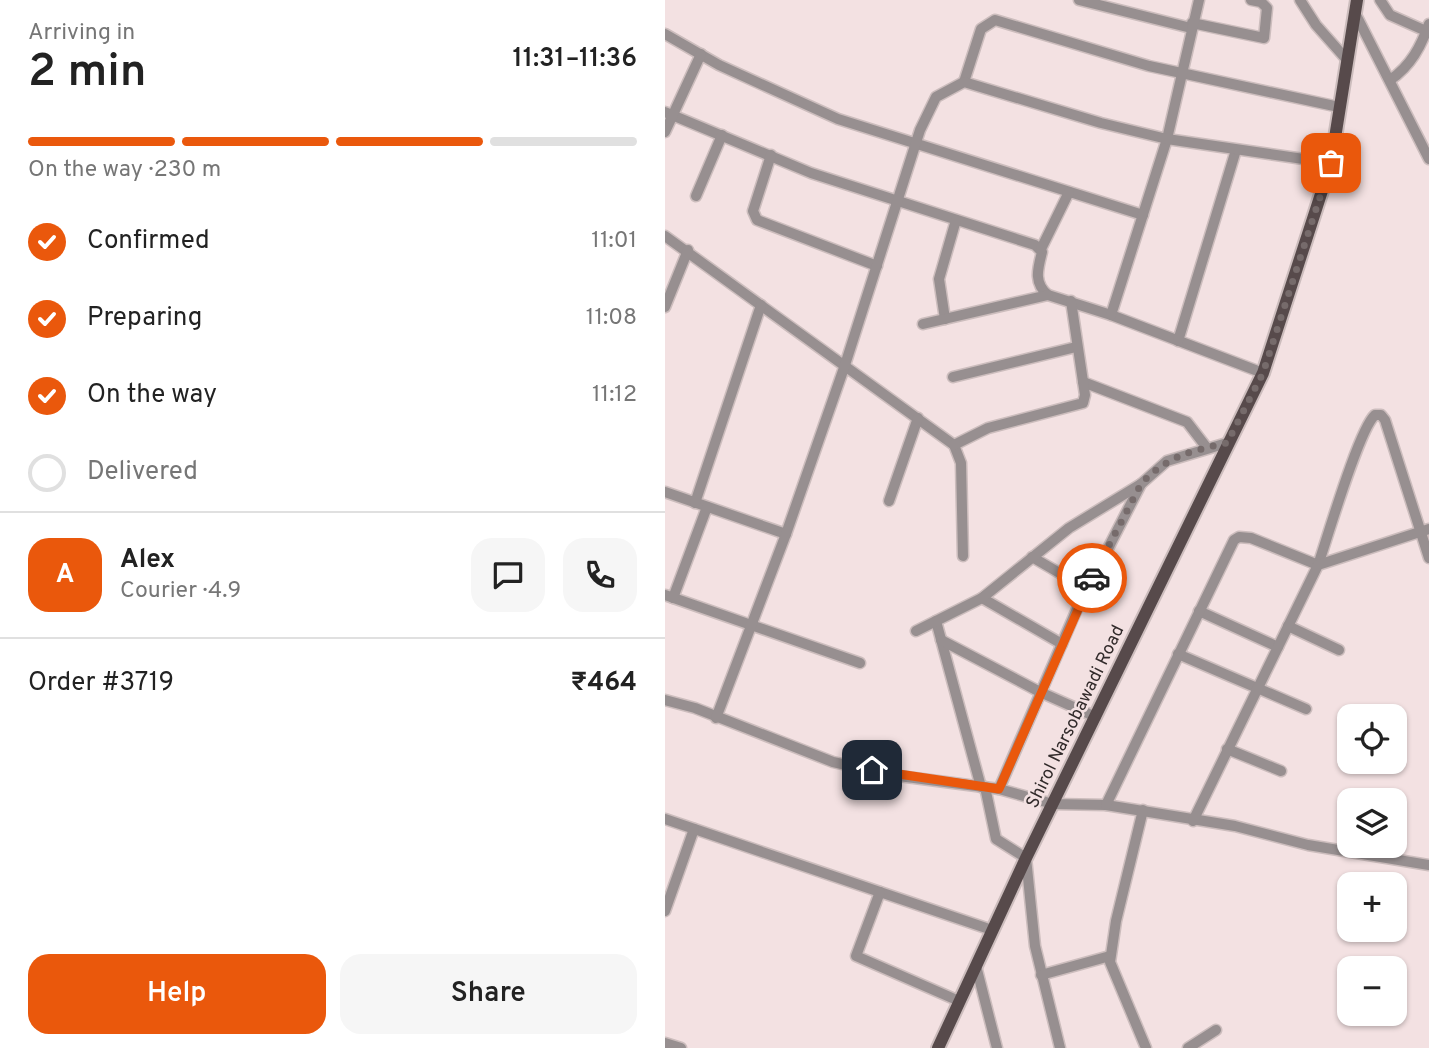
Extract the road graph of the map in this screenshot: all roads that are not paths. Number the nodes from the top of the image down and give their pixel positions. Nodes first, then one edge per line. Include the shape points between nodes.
1 (1079, 0) edge
2 (1199, 0) edge
3 (1251, 0) edge
4 (1300, 0) edge
5 (1380, 0) edge
6 (1356, 6) edge
7 (1191, 25) junction
8 (1428, 27) edge
9 (665, 34) edge
10 (1425, 48) edge
11 (701, 54) junction
12 (1347, 60) junction
13 (1180, 72) junction
14 (1391, 80) junction
15 (964, 82) junction
16 (1339, 107) junction
17 (669, 114) edge
18 (665, 132) edge
19 (722, 135) junction
20 (1167, 139) junction
21 (915, 144) junction
22 (1236, 150) junction
23 (771, 155) junction
24 (1429, 159) edge
25 (1331, 163) junction
26 (1069, 192) junction
27 (696, 197) dead end
28 (896, 201) junction
29 (1143, 215) junction
30 (956, 220) junction
31 (665, 236) edge
32 (1041, 249) junction
33 (688, 250) junction
34 (877, 266) junction
35 (1048, 295) junction
36 (1071, 302) junction
37 (761, 305) junction
38 (665, 307) edge
39 (1111, 315) junction
40 (945, 319) junction
41 (923, 324) dead end
42 (1178, 341) junction
43 (1076, 347) junction
44 (845, 365) junction
45 (1263, 373) junction
46 (953, 377) dead end
47 (1083, 382) junction
48 (918, 418) junction
49 (1227, 443) junction
50 (954, 445) junction
51 (1207, 448) junction
52 (1141, 484) junction
53 (665, 492) edge
54 (889, 501) dead end
55 (695, 503) junction
56 (707, 507) junction
57 (1425, 530) edge
58 (786, 534) junction
59 (963, 556) dead end
60 (1032, 557) junction
61 (1429, 558) edge
62 (1318, 565) junction
63 (1087, 589) junction
64 (669, 597) edge
65 (982, 598) junction
66 (1199, 611) junction
67 (936, 621) junction
68 (752, 625) junction
69 (1288, 626) junction
70 (916, 631) dead end
71 (941, 640) junction
72 (1062, 644) junction
73 (1278, 647) junction
74 (1339, 650) dead end
75 (1178, 654) junction
76 (860, 663) dead end
77 (1257, 690) junction
78 (1040, 692) junction
79 (665, 700) edge
80 (1306, 709) dead end
81 (1096, 717) junction
82 (716, 718) junction
83 (1227, 749) junction
84 (1280, 771) dead end
85 (983, 787) junction
86 (999, 789) junction
87 (1053, 804) junction
88 (1105, 805) junction
89 (1143, 810) junction
90 (665, 820) edge
91 (1193, 821) junction
92 (694, 829) junction
93 (1025, 858) junction
94 (1429, 865) edge
95 (880, 892) junction
96 (665, 911) edge
97 (992, 930) junction
98 (1110, 956) junction
99 (976, 965) junction
100 (1041, 975) junction
101 (959, 1001) junction
102 (1216, 1030) dead end
103 (665, 1042) edge
104 (681, 1048) edge
105 (938, 1048) edge
106 (997, 1048) edge
107 (1060, 1048) edge
108 (1146, 1048) edge
109 (1188, 1048) edge

1 - 7 street
2 - 7 street
3 - 7 street via 1267,8 1264,38
4 - 12 street
5 - 8 street via 1390,15
6 - 12 main road, Shirol Narsobawadi Road
6 - 14 street
7 - 13 street
8 - 10 street
9 - 11 street
10 - 14 street
11 - 17 street
11 - 21 street via 825,114
12 - 16 main road, Shirol Narsobawadi Road
13 - 15 street via 995,20 981,29
13 - 16 street
13 - 20 street
14 - 24 street
15 - 20 street
15 - 21 street via 936,97
16 - 25 main road, Shirol Narsobawadi Road
17 - 18 street
17 - 19 street
19 - 23 street
19 - 27 street
20 - 22 street
20 - 29 street
21 - 26 street
21 - 28 street
22 - 25 street
22 - 42 street
23 - 28 street
23 - 34 street via 753,211 757,220
25 - 45 main road, Shirol Narsobawadi Road
26 - 29 street
26 - 32 street
28 - 30 street
28 - 34 street
29 - 39 street
30 - 32 street
30 - 40 street via 939,279
31 - 33 street
32 - 35 street via 1037,275
33 - 37 street
33 - 38 street
34 - 44 street
35 - 36 street
35 - 40 street
36 - 39 street
36 - 43 street
37 - 44 street
37 - 55 street
39 - 42 street
40 - 41 street
42 - 45 street
43 - 46 street
43 - 47 street
44 - 48 street
44 - 58 street
45 - 49 main road, Shirol Narsobawadi Road
47 - 50 street via 1085,395 1080,405 988,428
47 - 51 street via 1187,422
48 - 50 street
48 - 54 street
49 - 51 street
49 - 81 main road, Shirol Narsobawadi Road
50 - 59 street via 961,463
51 - 52 street via 1167,460
52 - 60 street via 1069,528
52 - 63 street
53 - 55 street
55 - 56 street
56 - 58 street
56 - 64 street
57 - 61 street
57 - 62 street
57 - 62 street via 1385,420 1375,415 1355,457
58 - 68 street
60 - 63 street
60 - 65 street
62 - 66 street via 1239,537
62 - 69 street
63 - 72 street
64 - 68 street
65 - 67 street
65 - 72 street
66 - 73 street
66 - 75 street
67 - 70 street
67 - 71 street
68 - 76 street
68 - 82 street
69 - 73 street
69 - 74 street
71 - 78 street
71 - 85 street
72 - 78 street
73 - 77 street
75 - 77 street
75 - 88 street
77 - 80 street
77 - 83 street
78 - 81 street
78 - 86 street
79 - 82 street
81 - 87 main road, Shirol Narsobawadi Road
82 - 85 street via 833,762
83 - 84 street
83 - 91 street
85 - 86 street
85 - 93 street via 996,839
86 - 87 street
87 - 88 street
87 - 93 main road, Shirol Narsobawadi Road
88 - 89 street
89 - 91 street
89 - 98 street
90 - 92 street
91 - 94 street
92 - 95 street
92 - 96 street
93 - 97 main road, Shirol Narsobawadi Road
93 - 100 street
95 - 97 street
95 - 101 street via 856,956
97 - 99 main road, Shirol Narsobawadi Road
98 - 100 street
98 - 108 street via 1114,976
99 - 101 main road, Shirol Narsobawadi Road
99 - 106 street
100 - 107 street
101 - 105 main road, Shirol Narsobawadi Road
102 - 109 street
103 - 104 street

